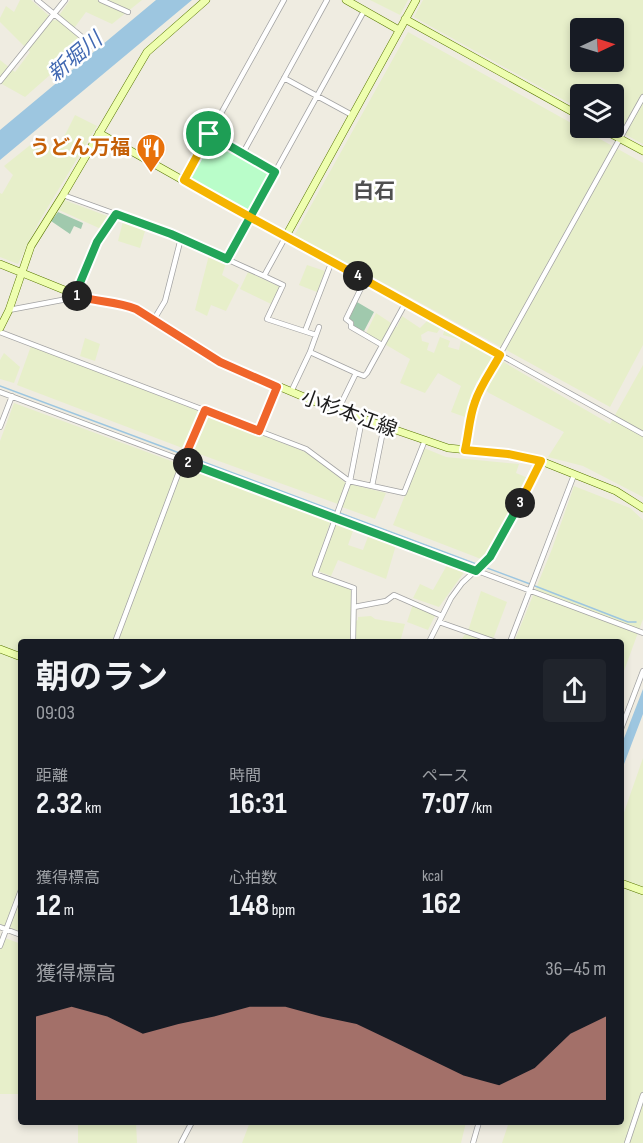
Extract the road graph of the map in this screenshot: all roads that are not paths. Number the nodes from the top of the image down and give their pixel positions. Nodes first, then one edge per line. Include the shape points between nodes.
1 (37, 0) edge
2 (65, 0) edge
3 (101, 0) edge
4 (206, 0) edge
5 (284, 0) edge
6 (327, 0) edge
7 (346, 0) edge
8 (416, 0) edge
9 (364, 11) junction
10 (128, 12) dead end
11 (53, 14) junction
12 (405, 19) junction
13 (399, 30) junction
14 (93, 46) dead end
15 (284, 78) junction
16 (0, 81) edge
17 (317, 96) junction
18 (643, 97) edge
19 (570, 110) edge
20 (352, 116) junction
21 (624, 131) edge
22 (99, 133) junction
23 (209, 134) junction
24 (620, 138) joint
25 (643, 151) edge
26 (243, 153) junction
27 (275, 172) junction
28 (184, 180) junction
29 (63, 195) junction
30 (116, 214) junction
31 (250, 218) junction
32 (286, 236) junction
33 (181, 238) junction
34 (227, 259) junction
35 (332, 261) junction
36 (0, 264) edge
37 (21, 272) junction
38 (264, 276) junction
39 (365, 280) junction
40 (73, 294) junction
41 (406, 302) junction
42 (9, 310) junction
43 (153, 321) junction
44 (319, 327) dead end
45 (0, 328) edge
46 (304, 331) junction
47 (0, 332) edge
48 (316, 335) junction
49 (382, 345) junction
50 (310, 352) junction
51 (500, 355) junction
52 (356, 373) junction
53 (277, 387) junction
54 (0, 392) edge
55 (291, 392) junction
56 (12, 396) junction
57 (205, 410) junction
58 (338, 410) junction
59 (362, 418) junction
60 (384, 426) junction
61 (0, 427) edge
62 (259, 431) junction
63 (643, 434) edge
64 (424, 440) junction
65 (465, 450) junction
66 (183, 461) junction
67 (541, 461) junction
68 (574, 475) junction
69 (350, 481) junction
70 (372, 486) junction
71 (643, 508) edge
72 (336, 519) junction
73 (476, 571) junction
74 (530, 591) junction
75 (354, 607) junction
76 (442, 615) junction
77 (439, 622) junction
78 (643, 633) edge
79 (116, 639) edge
80 (353, 639) edge
81 (430, 639) edge
82 (487, 639) edge
83 (511, 639) edge
84 (0, 649) edge
85 (18, 656) edge
86 (643, 671) edge
87 (624, 721) edge
88 (624, 884) edge
89 (643, 891) edge
90 (18, 898) edge
91 (0, 927) edge
92 (6, 929) junction
93 (18, 934) edge
94 (0, 946) edge
95 (643, 1095) edge
96 (190, 1125) edge
97 (478, 1125) edge
98 (181, 1143) edge
99 (473, 1143) edge
100 (627, 1143) edge

1 - 11 street
2 - 11 street
3 - 10 street
4 - 22 street via 147,52
5 - 23 street
6 - 15 street
7 - 9 street
8 - 12 street
9 - 13 street
9 - 17 street
11 - 14 street
11 - 16 street
12 - 13 street
12 - 19 street
13 - 20 street
15 - 17 street
15 - 26 street
17 - 20 street
17 - 27 street
18 - 21 street
20 - 32 street
22 - 28 street
22 - 29 street
23 - 26 street
23 - 28 street
24 - 25 street
24 - 51 street
26 - 27 street
27 - 31 street
28 - 31 street
29 - 30 street
29 - 37 street via 31,246
30 - 33 street
30 - 40 street via 97,242
31 - 32 street
31 - 34 street
32 - 35 street
32 - 38 street
33 - 34 street
33 - 43 street via 165,301
34 - 38 street
35 - 39 street
35 - 46 street
36 - 37 street, 小杉本江線
37 - 40 street, 小杉本江線
37 - 42 street
38 - 46 street via 283,285 267,319
39 - 41 street
39 - 49 street via 346,320
40 - 42 street via 62,300
40 - 43 street, 小杉本江線 via 136,309
41 - 49 street
41 - 51 street
42 - 45 street
43 - 53 street, 小杉本江線 via 220,362
44 - 48 street
46 - 48 street
47 - 57 street
48 - 50 street
49 - 52 street via 367,373
50 - 52 street
50 - 55 street
51 - 63 street
51 - 65 street via 475,399
52 - 58 street
53 - 55 street, 小杉本江線
53 - 62 street
54 - 56 street
55 - 58 street, 小杉本江線
56 - 61 street
56 - 66 street
57 - 62 street
57 - 66 street
58 - 59 street, 小杉本江線
59 - 60 street, 小杉本江線
59 - 69 street
60 - 64 street, 小杉本江線
60 - 70 street
62 - 69 street via 306,450
64 - 65 street, 小杉本江線
64 - 70 street via 404,493
65 - 67 street, 小杉本江線
66 - 72 street
66 - 79 street
67 - 68 street, 小杉本江線
67 - 73 street via 490,557
68 - 71 street, 小杉本江線 via 616,491
68 - 74 street
69 - 70 street
69 - 72 street
72 - 73 street
72 - 75 street via 315,574 354,588
73 - 74 street
73 - 76 street via 462,583
74 - 78 street
74 - 83 street
75 - 76 street via 386,601 394,595
75 - 80 street
76 - 77 street
77 - 81 street
77 - 82 street
84 - 85 street
86 - 87 street
88 - 89 street
90 - 92 street
91 - 92 street
92 - 93 street
92 - 94 street
95 - 100 street
96 - 98 street
97 - 99 street

